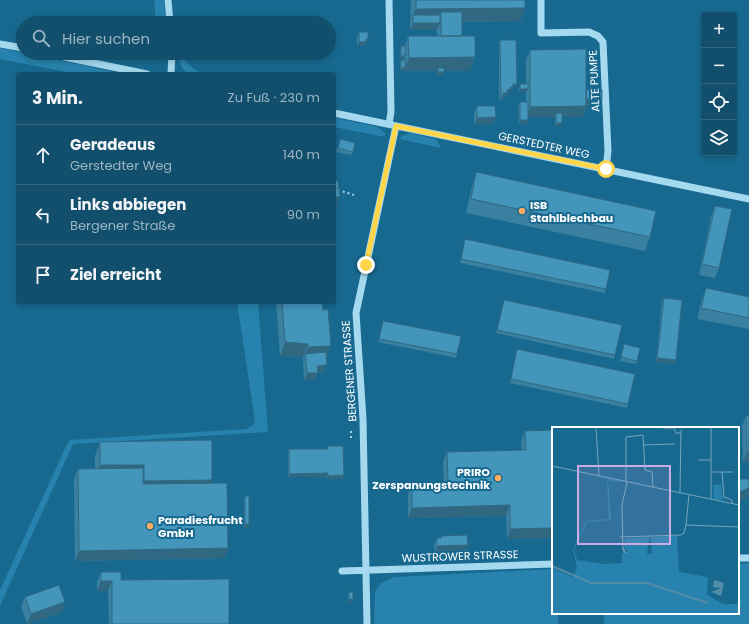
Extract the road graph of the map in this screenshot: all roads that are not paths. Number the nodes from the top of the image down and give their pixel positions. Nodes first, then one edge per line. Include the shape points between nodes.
1 (168, 0) edge
2 (389, 0) edge
3 (541, 0) edge
4 (169, 16) edge
5 (0, 44) edge
6 (16, 47) edge
7 (79, 60) edge
8 (172, 60) edge
9 (137, 72) edge
10 (171, 72) edge
11 (336, 113) edge
12 (393, 125) junction
13 (606, 169) junction
14 (749, 199) edge
15 (552, 564) edge
16 (367, 570) junction
17 (342, 571) dead end
18 (367, 624) edge

1 - 4 street
2 - 12 street
3 - 13 street, ALTE PUMPE via 541,33 589,32 603,42 608,151
5 - 6 street
7 - 9 street
8 - 10 street
11 - 12 street, GERSTEDTER WEG
12 - 13 street, GERSTEDTER WEG
12 - 16 street, BERGENER STRASSE via 356,313 364,419
13 - 14 street, GERSTEDTER WEG
15 - 16 street, WUSTROWER STRASSE
16 - 17 street, WUSTROWER STRASSE
16 - 18 street, BERGENER STRASSE

